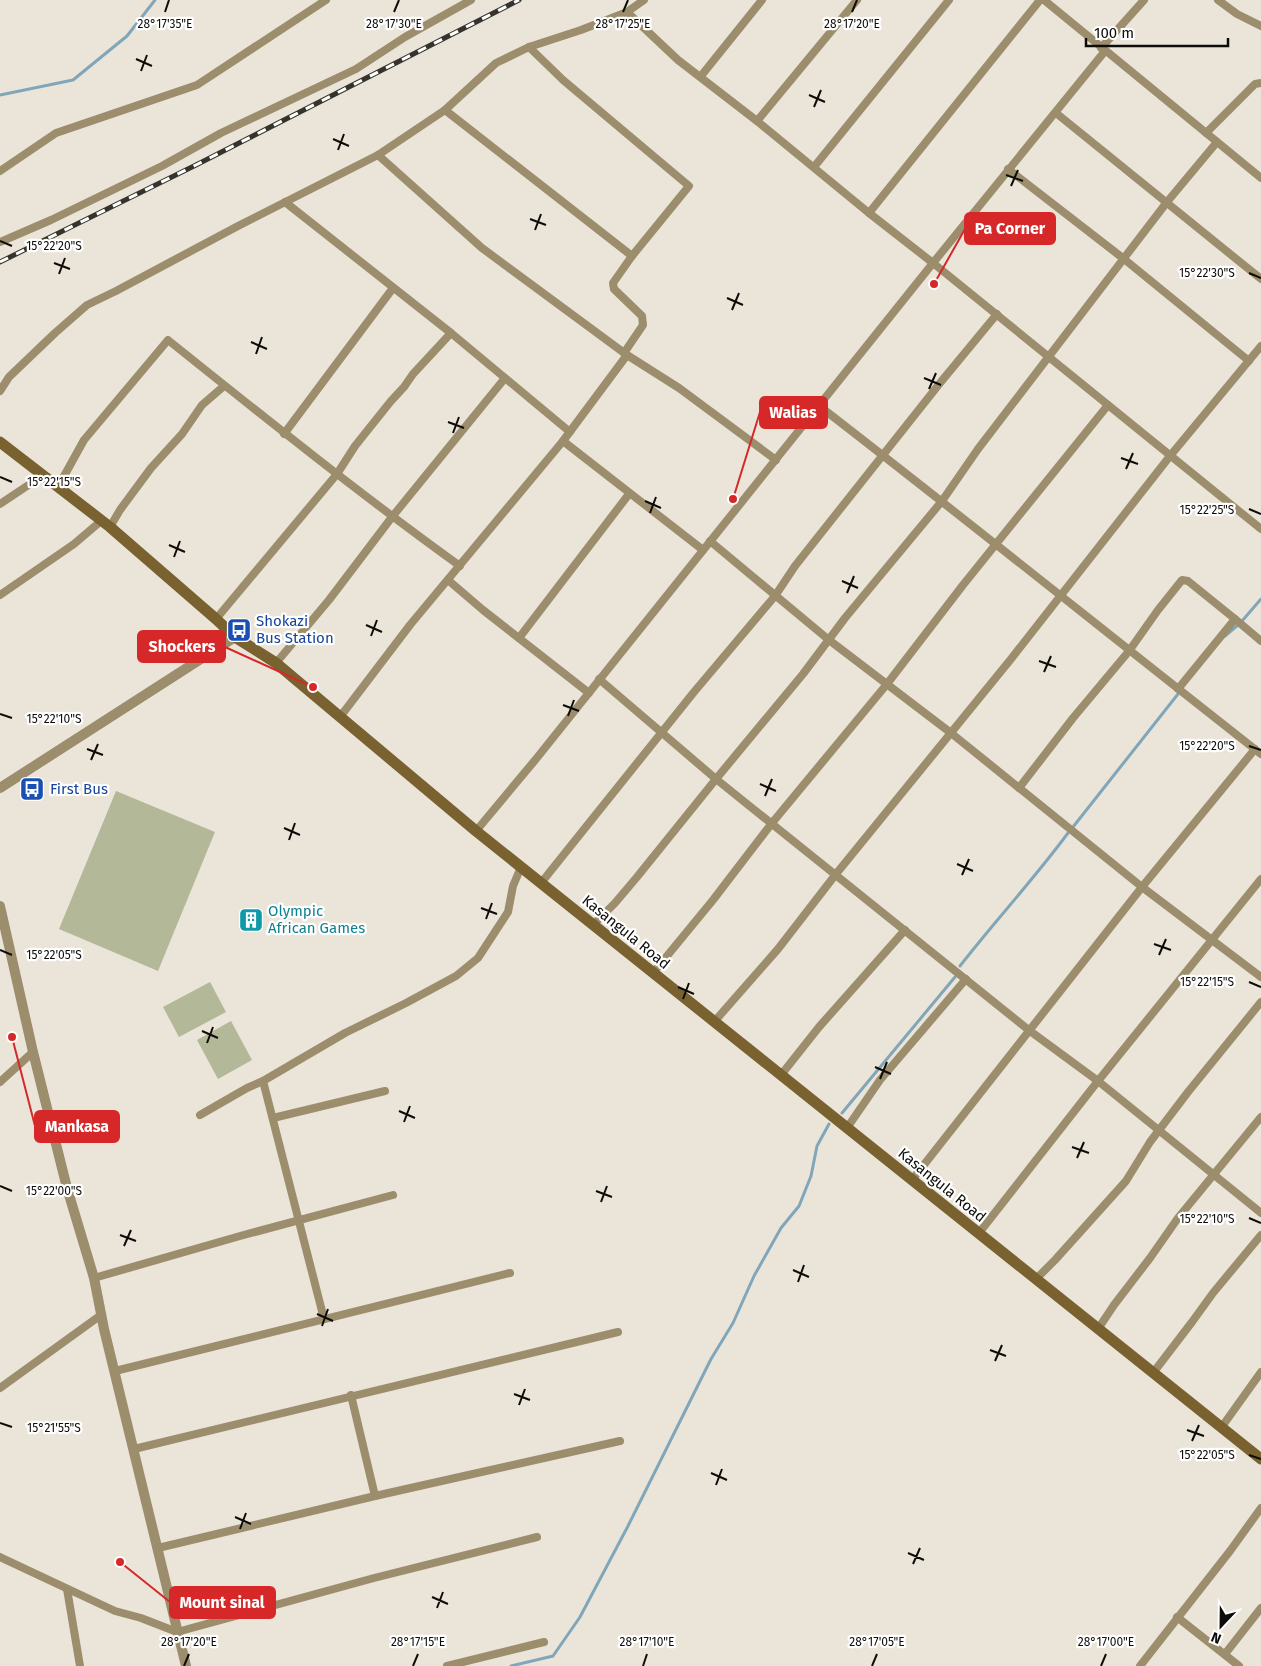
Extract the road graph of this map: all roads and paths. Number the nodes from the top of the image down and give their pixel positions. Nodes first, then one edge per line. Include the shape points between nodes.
1 (326, 0) edge
2 (471, 0) edge
3 (644, 0) edge
4 (762, 0) edge
5 (857, 0) edge
6 (949, 0) edge
7 (1042, 0) edge
8 (1144, 0) edge
9 (1218, 0) edge
10 (626, 12) junction
11 (1261, 26) edge
12 (529, 47) junction
13 (1103, 50) junction
14 (701, 76) junction
15 (1261, 83) edge
16 (445, 110) junction
17 (1056, 113) junction
18 (757, 121) junction
19 (1206, 133) junction
20 (1218, 142) junction
21 (378, 155) junction
22 (814, 167) junction
23 (1008, 169) junction
24 (0, 171) edge
25 (1261, 178) edge
26 (285, 202) junction
27 (1167, 202) junction
28 (869, 213) junction
29 (0, 242) edge
30 (632, 256) junction
31 (1124, 259) junction
32 (933, 262) junction
33 (1261, 280) edge
34 (393, 288) junction
35 (997, 314) junction
36 (450, 333) junction
37 (1261, 346) edge
38 (626, 354) junction
39 (1049, 357) junction
40 (1249, 361) junction
41 (505, 378) junction
42 (224, 386) junction
43 (0, 390) edge
44 (818, 405) junction
45 (1108, 405) junction
46 (570, 432) junction
47 (284, 434) junction
48 (564, 441) junction
49 (0, 442) edge
50 (883, 455) junction
51 (1170, 456) junction
52 (776, 460) junction
53 (337, 474) junction
54 (42, 476) junction
55 (58, 487) junction
56 (629, 494) junction
57 (942, 501) junction
58 (0, 504) edge
59 (392, 517) junction
60 (105, 524) junction
61 (1261, 529) edge
62 (710, 541) junction
63 (996, 544) junction
64 (703, 550) junction
65 (460, 566) junction
66 (448, 580) junction
67 (0, 595) edge
68 (775, 596) junction
69 (1060, 596) junction
70 (216, 618) junction
71 (1235, 620) junction
72 (235, 636) junction
73 (519, 638) junction
74 (829, 640) junction
75 (1261, 641) edge
76 (1129, 651) junction
77 (276, 663) junction
78 (600, 680) junction
79 (887, 684) junction
80 (1178, 689) junction
81 (588, 693) junction
82 (340, 716) junction
83 (661, 732) junction
84 (951, 732) junction
85 (1258, 752) edge
86 (716, 779) junction
87 (0, 788) edge
88 (1019, 788) junction
89 (772, 823) junction
90 (476, 831) junction
91 (521, 867) junction
92 (836, 874) junction
93 (1261, 879) edge
94 (541, 883) junction
95 (1142, 886) junction
96 (0, 906) edge
97 (593, 925) junction
98 (904, 930) junction
99 (1210, 940) junction
100 (653, 973) junction
101 (1261, 977) edge
102 (966, 979) junction
103 (1261, 1002) edge
104 (714, 1022) junction
105 (1030, 1031) junction
106 (33, 1052) junction
107 (781, 1075) junction
108 (263, 1081) junction
109 (1098, 1081) junction
110 (0, 1082) edge
111 (385, 1091) dead end
112 (200, 1115) dead end
113 (1261, 1117) edge
114 (273, 1118) junction
115 (847, 1128) junction
116 (1159, 1130) junction
117 (1214, 1174) junction
118 (912, 1180) junction
119 (393, 1195) dead end
120 (1261, 1213) edge
121 (299, 1221) junction
122 (979, 1233) junction
123 (1261, 1235) edge
124 (510, 1273) dead end
125 (94, 1278) junction
126 (1036, 1279) junction
127 (101, 1315) junction
128 (324, 1319) junction
129 (1098, 1329) junction
130 (618, 1332) dead end
131 (115, 1371) junction
132 (1261, 1372) edge
133 (1153, 1373) junction
134 (2, 1384) edge
135 (351, 1395) junction
136 (1221, 1428) junction
137 (620, 1441) dead end
138 (134, 1449) junction
139 (1261, 1459) edge
140 (375, 1496) junction
141 (1261, 1508) edge
142 (537, 1537) dead end
143 (158, 1548) junction
144 (0, 1557) edge
145 (67, 1589) junction
146 (1261, 1608) edge
147 (1177, 1617) junction
148 (177, 1632) junction
149 (544, 1642) dead end
150 (1225, 1654) junction
151 (80, 1666) edge
152 (186, 1666) edge
153 (447, 1666) edge
154 (1140, 1666) edge
155 (1239, 1666) edge

1 - 24 street via 197,85 56,134
2 - 29 street via 356,69
3 - 10 street
4 - 14 street
5 - 18 street
6 - 22 street
7 - 13 street
7 - 28 street
8 - 13 street
9 - 11 street
10 - 12 street
10 - 14 street via 678,60
12 - 16 street via 496,64
12 - 30 street via 563,80 689,186
13 - 17 street
13 - 19 street
14 - 18 street
15 - 19 street via 1255,84
16 - 21 street
16 - 30 street
17 - 23 street
17 - 27 street
18 - 22 street
19 - 20 street
20 - 25 street
20 - 27 street
21 - 26 street
21 - 38 street via 482,248
22 - 28 street
23 - 31 street
23 - 32 street
26 - 34 street
26 - 43 street via 88,305 55,332
27 - 31 street
27 - 33 street
28 - 32 street
30 - 38 street via 612,285 642,316 643,325
31 - 39 street
31 - 40 street
32 - 35 street
32 - 44 street
34 - 36 street
34 - 47 street
35 - 39 street
35 - 50 street
36 - 41 street
36 - 53 street via 391,401
37 - 40 street
38 - 46 street
38 - 52 street via 679,388
39 - 45 street
39 - 57 street
40 - 51 street
41 - 46 street
41 - 59 street
42 - 47 street
42 - 55 street via 168,340 84,440
42 - 60 street via 202,405 182,434
44 - 50 street
44 - 52 street
45 - 51 street
45 - 63 street
46 - 48 street
47 - 53 street
48 - 56 street
48 - 65 street
49 - 54 main road, Kasangula Road
50 - 57 street
50 - 68 street
51 - 61 street
51 - 69 street
52 - 62 street
53 - 59 street
53 - 70 street
54 - 55 main road, Kasangula Road
54 - 58 street
55 - 60 main road, Kasangula Road
56 - 64 street
56 - 73 street
57 - 63 street
57 - 74 street
59 - 65 street
59 - 77 street
60 - 67 street
60 - 70 main road, Kasangula Road
62 - 64 street
62 - 68 street
63 - 69 street
63 - 79 street
64 - 78 street
65 - 66 street
66 - 73 street
66 - 82 street
68 - 74 street
68 - 83 street
69 - 76 street
69 - 84 street
70 - 72 main road, Kasangula Road
71 - 75 street
71 - 76 street via 1188,581 1182,580
71 - 80 street
72 - 77 main road, Kasangula Road
72 - 87 street
73 - 81 street
74 - 79 street
74 - 86 street
76 - 80 street
76 - 88 street
77 - 82 main road, Kasangula Road
78 - 81 street
78 - 83 street
79 - 84 street
79 - 89 street
80 - 85 street
81 - 90 street
82 - 90 main road, Kasangula Road
83 - 86 street
83 - 94 street
84 - 88 street
84 - 92 street
85 - 95 street
86 - 89 street
86 - 97 street via 621,897
88 - 95 street
89 - 92 street
89 - 100 street
90 - 91 main road, Kasangula Road
91 - 94 main road, Kasangula Road
91 - 108 street via 508,912 478,958 456,976 345,1033
92 - 98 street
92 - 104 street via 778,949
93 - 99 street
94 - 97 main road, Kasangula Road
95 - 99 street
95 - 105 street
96 - 106 street
97 - 100 main road, Kasangula Road
98 - 102 street
98 - 107 street
99 - 101 street
99 - 109 street
100 - 104 main road, Kasangula Road
102 - 105 street
102 - 115 street via 880,1080
103 - 116 street
104 - 107 main road, Kasangula Road
105 - 109 street
105 - 118 street
106 - 110 street
106 - 125 street
107 - 115 main road, Kasangula Road
108 - 112 street
108 - 114 street
109 - 116 street
109 - 122 street
111 - 114 street
113 - 117 street
114 - 121 street
115 - 118 main road, Kasangula Road
116 - 117 street
116 - 126 street via 1118,1190
117 - 120 street
117 - 129 street
118 - 122 main road, Kasangula Road
119 - 121 street
121 - 125 street
121 - 128 street
122 - 126 main road, Kasangula Road
123 - 133 street
124 - 128 street
125 - 127 street
126 - 129 main road, Kasangula Road
127 - 131 street
127 - 134 street
128 - 131 street
129 - 133 main road, Kasangula Road
130 - 135 street
131 - 138 street
132 - 136 street
133 - 136 main road, Kasangula Road
135 - 138 street
135 - 140 street
136 - 139 main road, Kasangula Road
137 - 140 street
138 - 143 street
140 - 143 street
141 - 147 street
142 - 148 street
143 - 148 street
144 - 145 street
145 - 148 street via 115,1611
145 - 151 street
146 - 150 street
147 - 150 street
147 - 154 street
148 - 152 street
149 - 153 street
150 - 155 street

